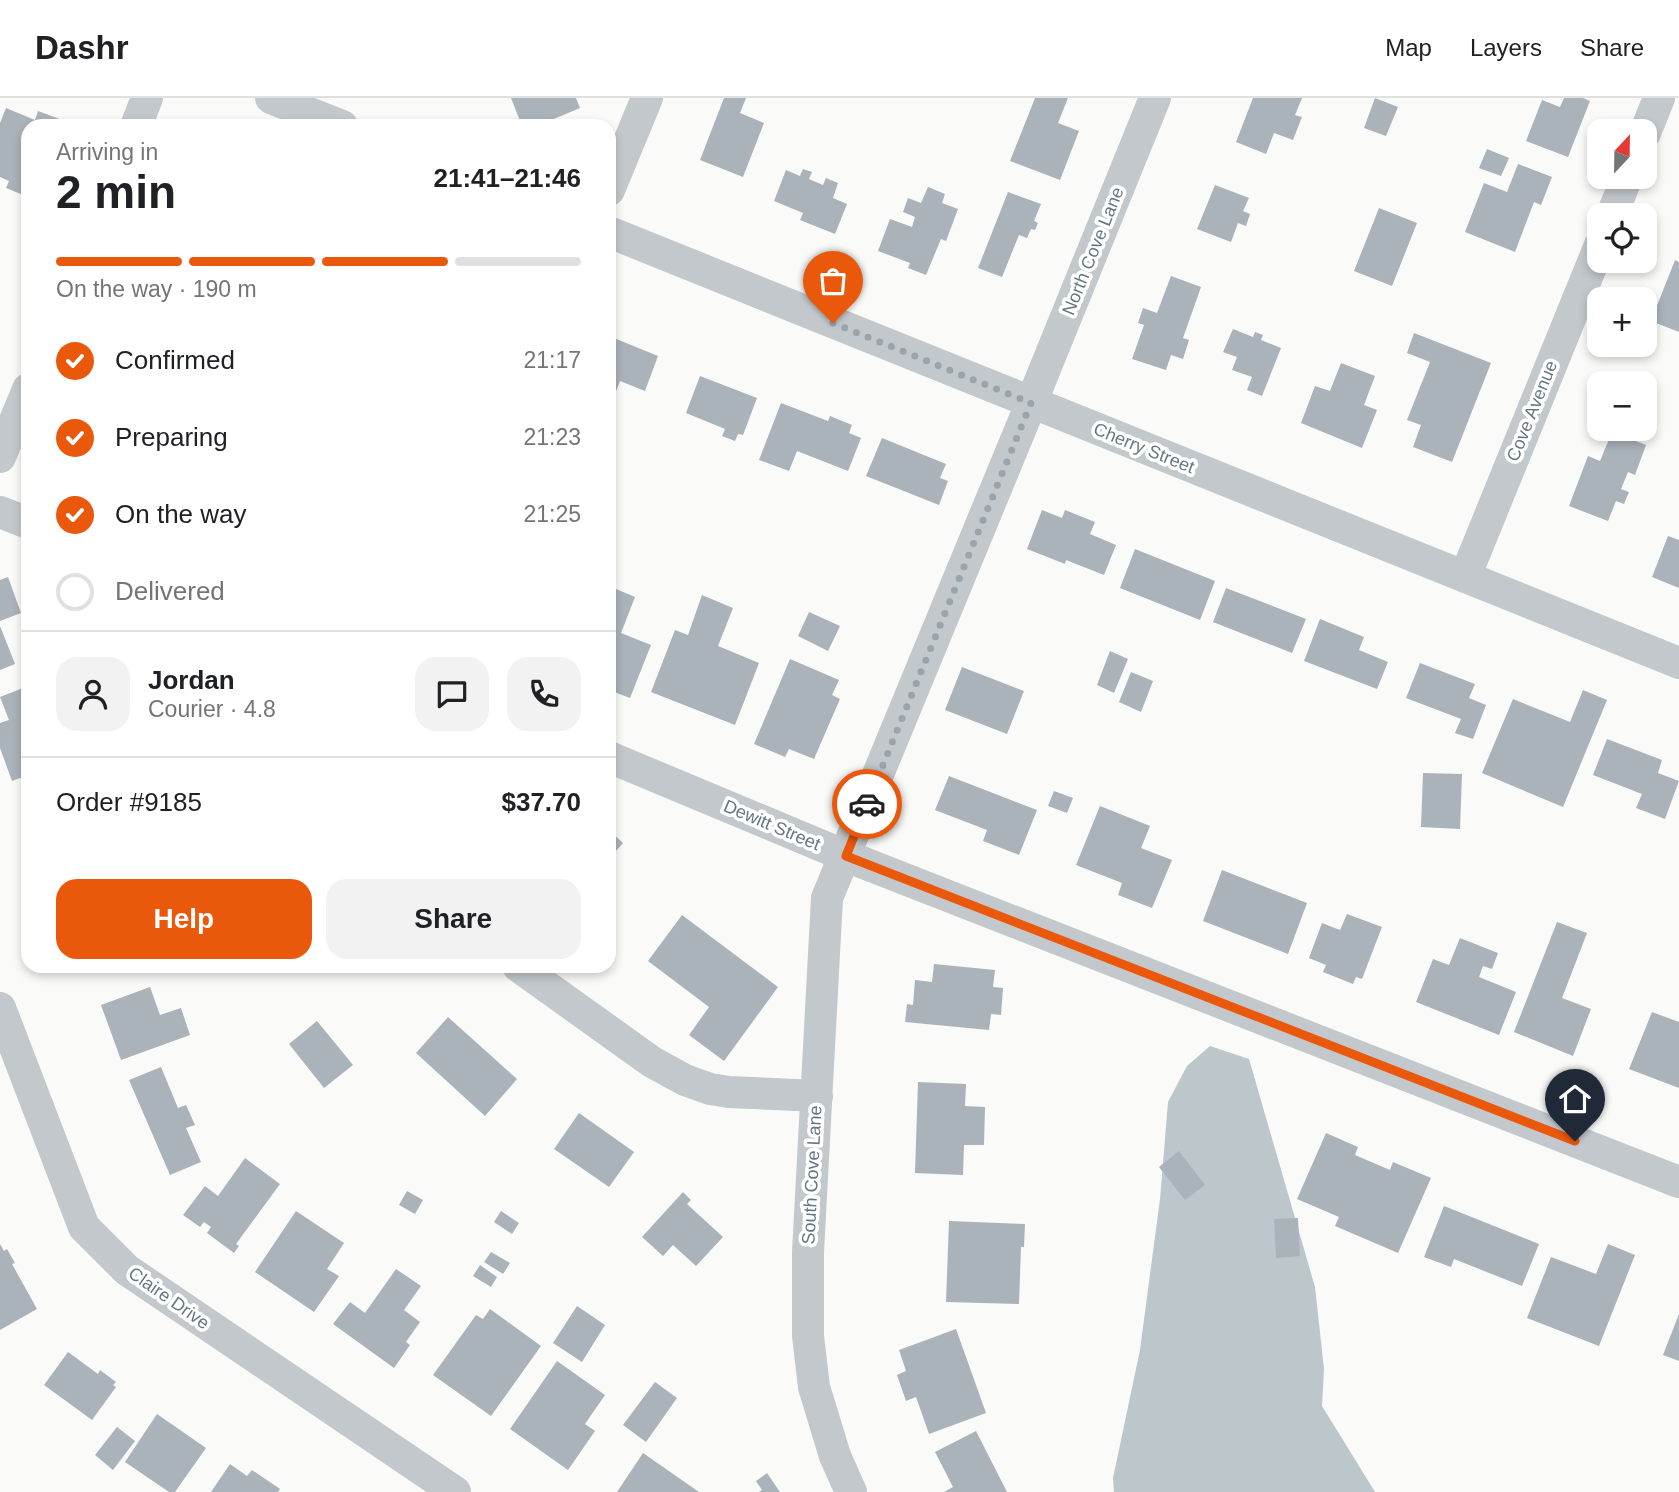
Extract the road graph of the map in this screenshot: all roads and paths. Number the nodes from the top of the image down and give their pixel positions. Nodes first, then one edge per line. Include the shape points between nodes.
1 (147, 98) edge
2 (271, 98) edge
3 (646, 98) edge
4 (1155, 98) edge
5 (1659, 98) edge
6 (139, 119) edge
7 (324, 119) edge
8 (1651, 119) edge
9 (616, 173) edge
10 (616, 235) edge
11 (1589, 273) edge
12 (1031, 403) junction
13 (21, 406) edge
14 (0, 457) edge
15 (0, 512) edge
16 (21, 520) edge
17 (1465, 577) junction
18 (1679, 663) edge
19 (616, 760) edge
20 (846, 856) junction
21 (528, 973) edge
22 (0, 1008) edge
23 (817, 1096) junction
24 (1679, 1182) edge
25 (455, 1492) edge
26 (851, 1492) edge

1 - 6 street
2 - 7 street
3 - 9 street
4 - 12 street, North Cove Lane
5 - 8 street
10 - 12 street, Cherry Street
11 - 17 street, Cove Avenue
12 - 17 street, Cherry Street
12 - 20 street, North Cove Lane
13 - 14 street
15 - 16 street
17 - 18 street, Cherry Street
19 - 20 street, Dewitt Street
20 - 23 street, South Cove Lane via 827,898
20 - 24 street, Dewitt Street
21 - 23 street via 652,1062 685,1080 729,1092
22 - 25 street, Claire Drive via 85,1227 127,1270
23 - 26 street, South Cove Lane via 807,1262 809,1352 824,1423

